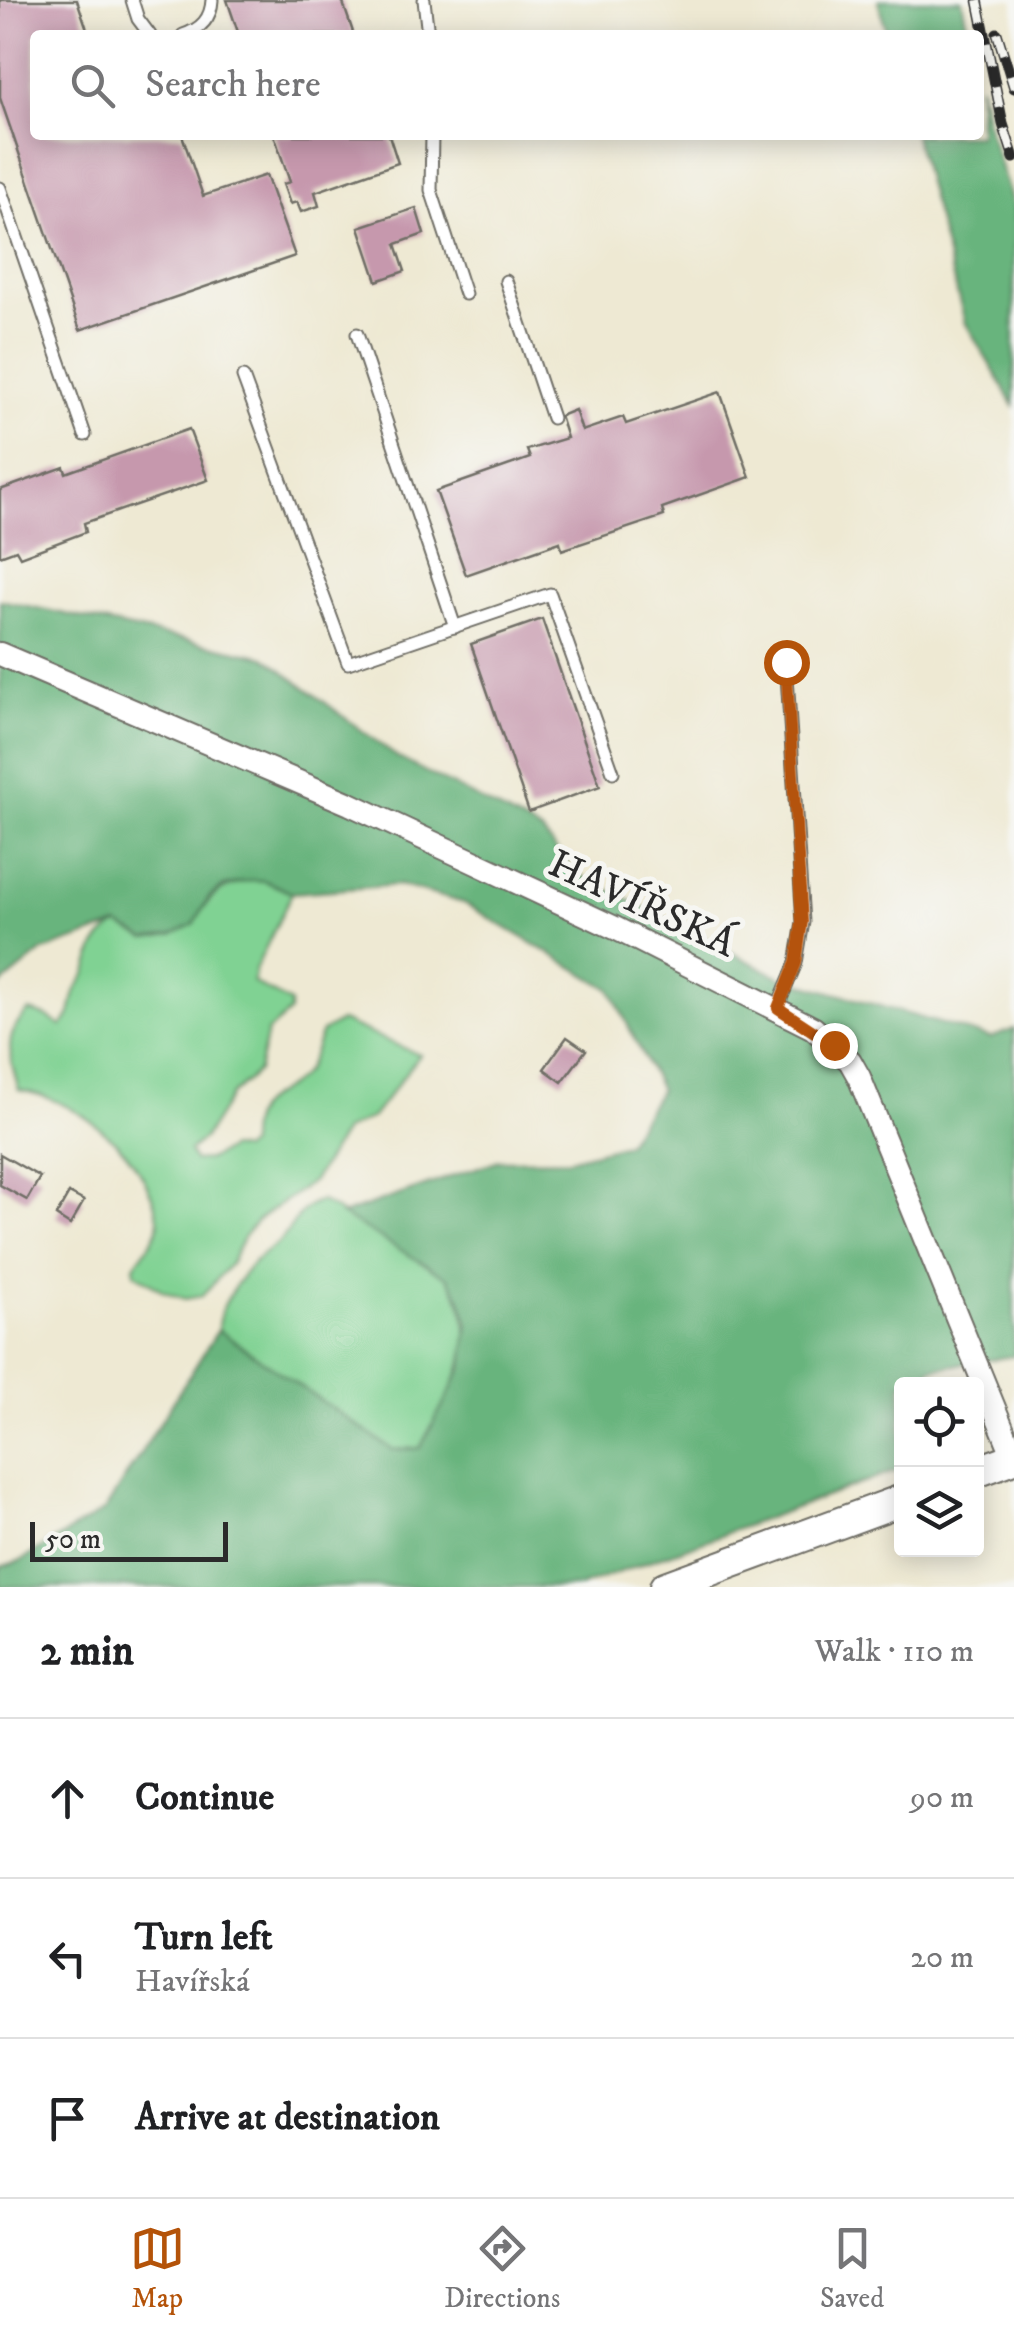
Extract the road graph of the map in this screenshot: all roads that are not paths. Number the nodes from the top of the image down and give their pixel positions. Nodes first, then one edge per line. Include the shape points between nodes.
1 (132, 0) edge
2 (212, 0) edge
3 (424, 0) edge
4 (146, 30) edge
5 (192, 30) edge
6 (427, 30) edge
7 (432, 140) edge
8 (0, 188) edge
9 (506, 280) dead end
10 (465, 294) dead end
11 (357, 334) dead end
12 (243, 376) dead end
13 (552, 418) dead end
14 (85, 435) dead end
15 (455, 626) junction
16 (0, 654) edge
17 (786, 662) dead end
18 (613, 772) dead end
19 (778, 1008) junction
20 (1014, 1458) edge
21 (984, 1469) edge
22 (894, 1503) edge
23 (665, 1587) edge

1 - 4 lane
2 - 5 lane via 211,12
3 - 6 lane
7 - 10 lane via 431,190
8 - 14 lane
9 - 13 lane
11 - 15 lane
12 - 15 lane via 348,663
15 - 18 lane via 550,594
16 - 19 street, HAVÍŘSKÁ via 425,838
17 - 19 lane via 802,922 796,963
19 - 20 street, HAVÍŘSKÁ via 834,1045 859,1078
20 - 21 main road
22 - 23 main road

